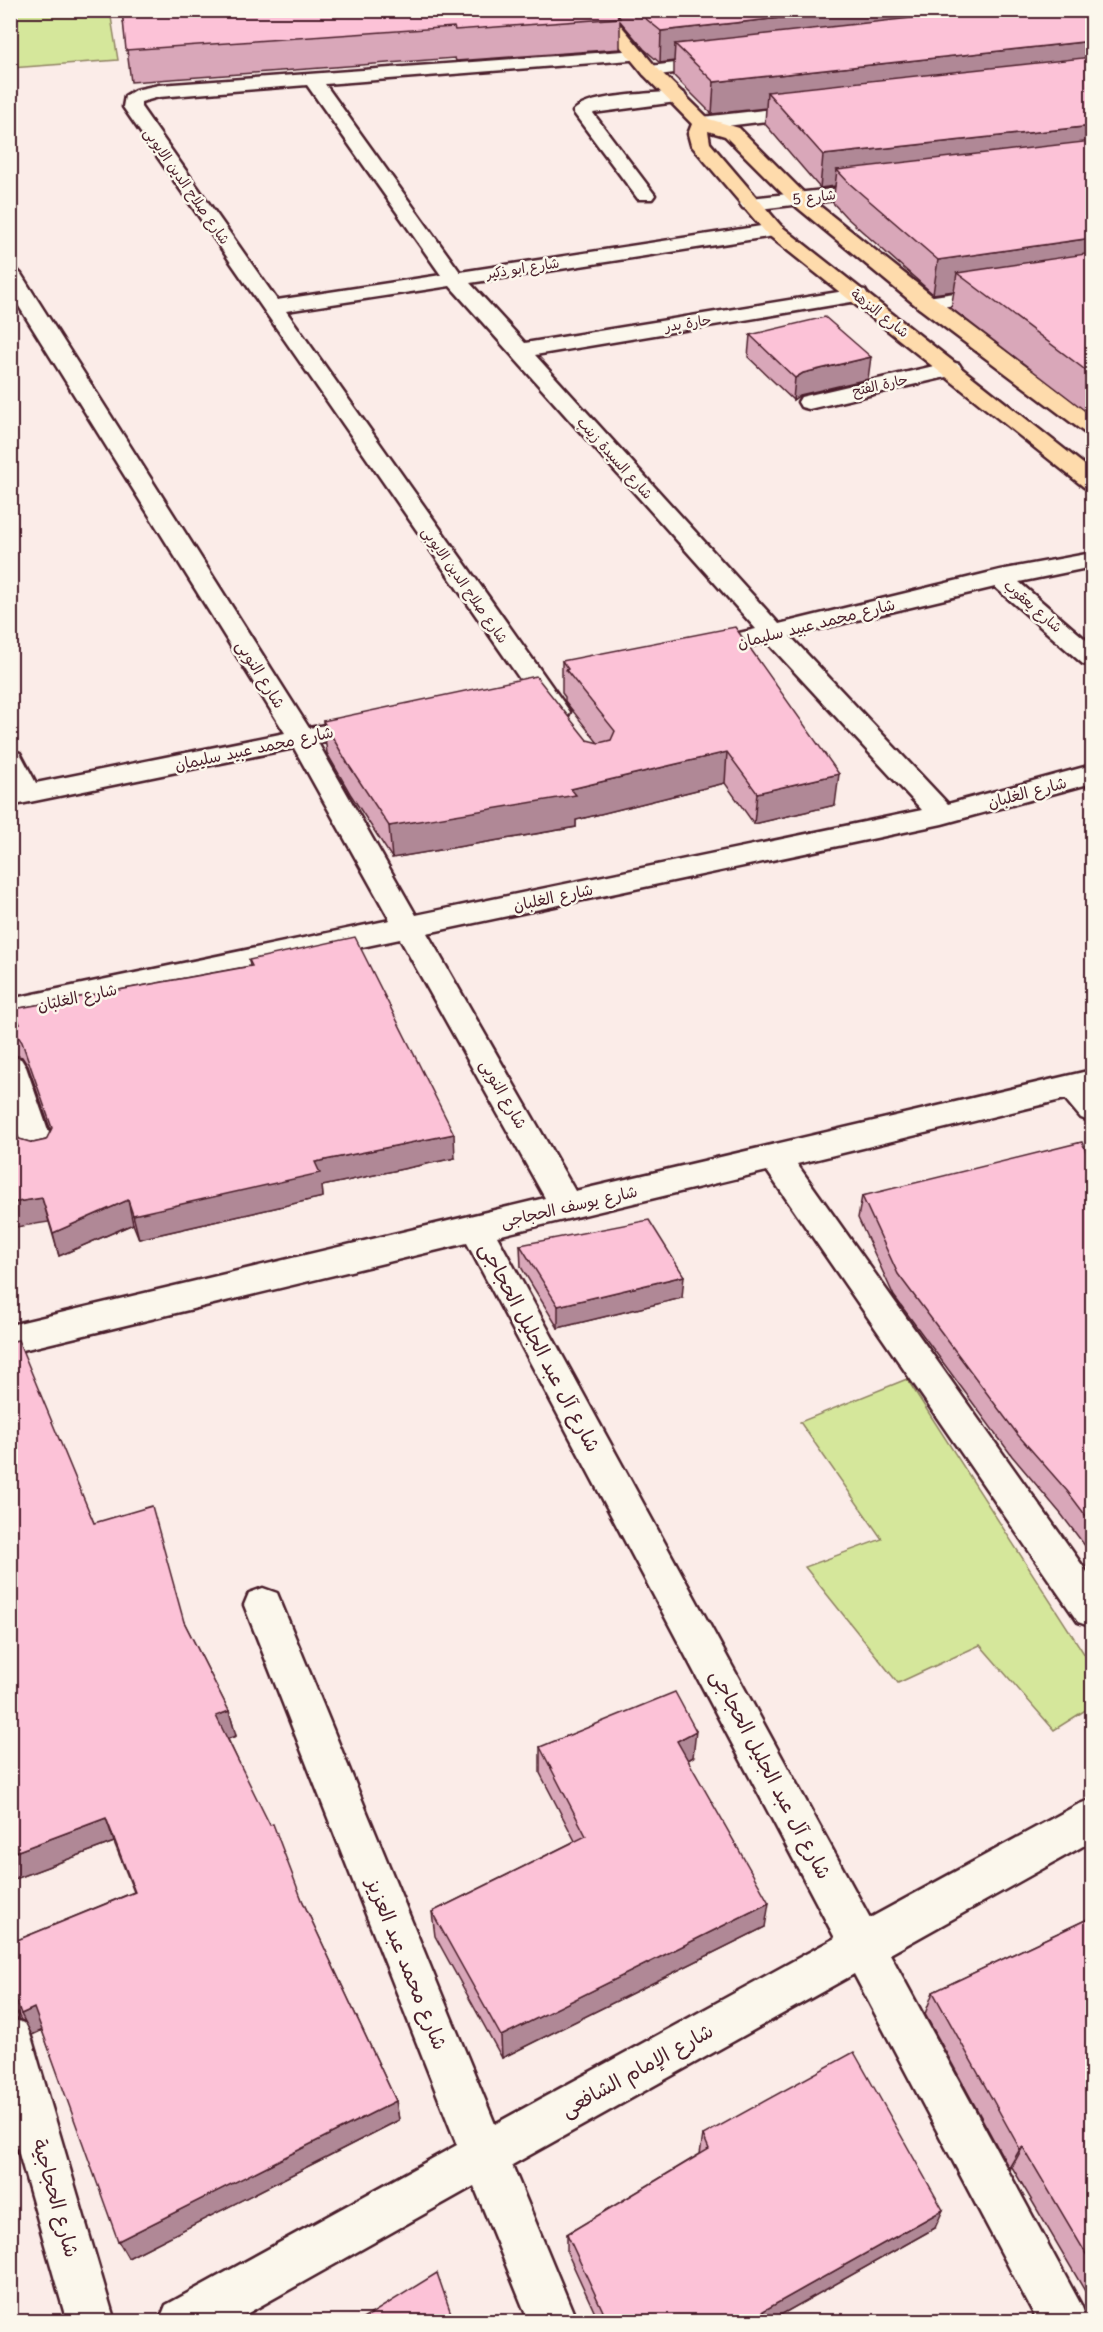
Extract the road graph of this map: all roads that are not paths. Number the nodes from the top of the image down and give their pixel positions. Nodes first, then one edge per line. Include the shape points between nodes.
1 (598, 10) edge
2 (732, 62) edge
3 (643, 63) junction
4 (313, 80) junction
5 (677, 97) junction
6 (832, 109) edge
7 (702, 123) junction
8 (902, 187) edge
9 (645, 195) dead end
10 (799, 199) junction
11 (750, 204) junction
12 (774, 230) junction
13 (10, 274) edge
14 (454, 279) junction
15 (1022, 289) edge
16 (857, 295) junction
17 (927, 303) junction
18 (272, 307) junction
19 (519, 351) junction
20 (951, 369) junction
21 (809, 402) dead end
22 (1092, 427) edge
23 (1092, 482) edge
24 (1092, 560) edge
25 (1000, 578) junction
26 (774, 634) junction
27 (673, 657) edge
28 (1092, 658) edge
29 (392, 720) edge
30 (571, 730) edge
31 (302, 739) junction
32 (10, 759) edge
33 (1092, 774) edge
34 (19, 796) edge
35 (942, 815) junction
36 (409, 928) junction
37 (10, 1010) edge
38 (10, 1067) edge
39 (1086, 1092) edge
40 (40, 1153) edge
41 (774, 1157) junction
42 (567, 1207) junction
43 (476, 1228) junction
44 (10, 1339) edge
45 (263, 1605) dead end
46 (1092, 1610) edge
47 (1092, 1819) edge
48 (863, 1945) junction
49 (10, 2040) edge
50 (484, 2155) junction
51 (91, 2322) edge
52 (183, 2322) edge
53 (553, 2322) edge
54 (1064, 2322) edge

1 - 3 main road
2 - 3 street, شارع صلاح الدين الايوبى
3 - 4 street, شارع صلاح الدين الايوبى
3 - 5 main road
4 - 14 street, شارع السيدة زينب
4 - 18 street, شارع صلاح الدين الايوبى via 159,91 142,93 132,100 132,107
5 - 7 main road
5 - 9 street via 592,106 582,112
6 - 7 street
7 - 10 main road via 732,132
7 - 11 main road, شارع النزهة via 697,130 701,145
8 - 10 street, شارع 5
10 - 11 street, شارع 5
10 - 17 main road
11 - 12 main road, شارع النزهة
12 - 14 street, شارع ابو ذكير
12 - 16 main road, شارع النزهة
13 - 31 street, شارع النوبى
14 - 18 street, شارع ابو ذكير
14 - 19 street, شارع السيدة زينب
15 - 17 street
16 - 19 street, حارة بدر
16 - 20 main road, شارع النزهة
17 - 22 main road
18 - 30 street, شارع صلاح الدين الايوبى
19 - 26 street, شارع السيدة زينب
20 - 21 street, حارة الفتح
20 - 23 main road, شارع النزهة
24 - 25 street, شارع محمد عبيد سليمان
25 - 26 street, شارع محمد عبيد سليمان
25 - 28 street, شارع يعقوب
26 - 27 street, شارع محمد عبيد سليمان
26 - 35 street, شارع السيدة زينب
29 - 31 street, شارع محمد عبيد سليمان
31 - 34 street, شارع محمد عبيد سليمان
31 - 36 street, شارع النوبى
32 - 34 street
33 - 35 street, شارع الغلبان
35 - 36 street, شارع الغلبان
36 - 37 street, شارع الغلبان
36 - 42 street, شارع النوبى
38 - 40 street
39 - 41 street, شارع يوسف الحجاجى
41 - 42 street, شارع يوسف الحجاجى
41 - 46 street
42 - 43 street, شارع يوسف الحجاجى
43 - 44 street, شارع يوسف الحجاجى
43 - 48 street, شارع آل عبد الجليل الحجاجى
45 - 50 street, شارع محمد عبد العزيز
47 - 48 street, شارع الإمام الشافعى
48 - 50 street, شارع الإمام الشافعى
48 - 54 street, شارع آل عبد الجليل الحجاجى
49 - 51 street, شارع الحجاجية
50 - 52 street, شارع الإمام الشافعى
50 - 53 street, شارع محمد عبد العزيز

